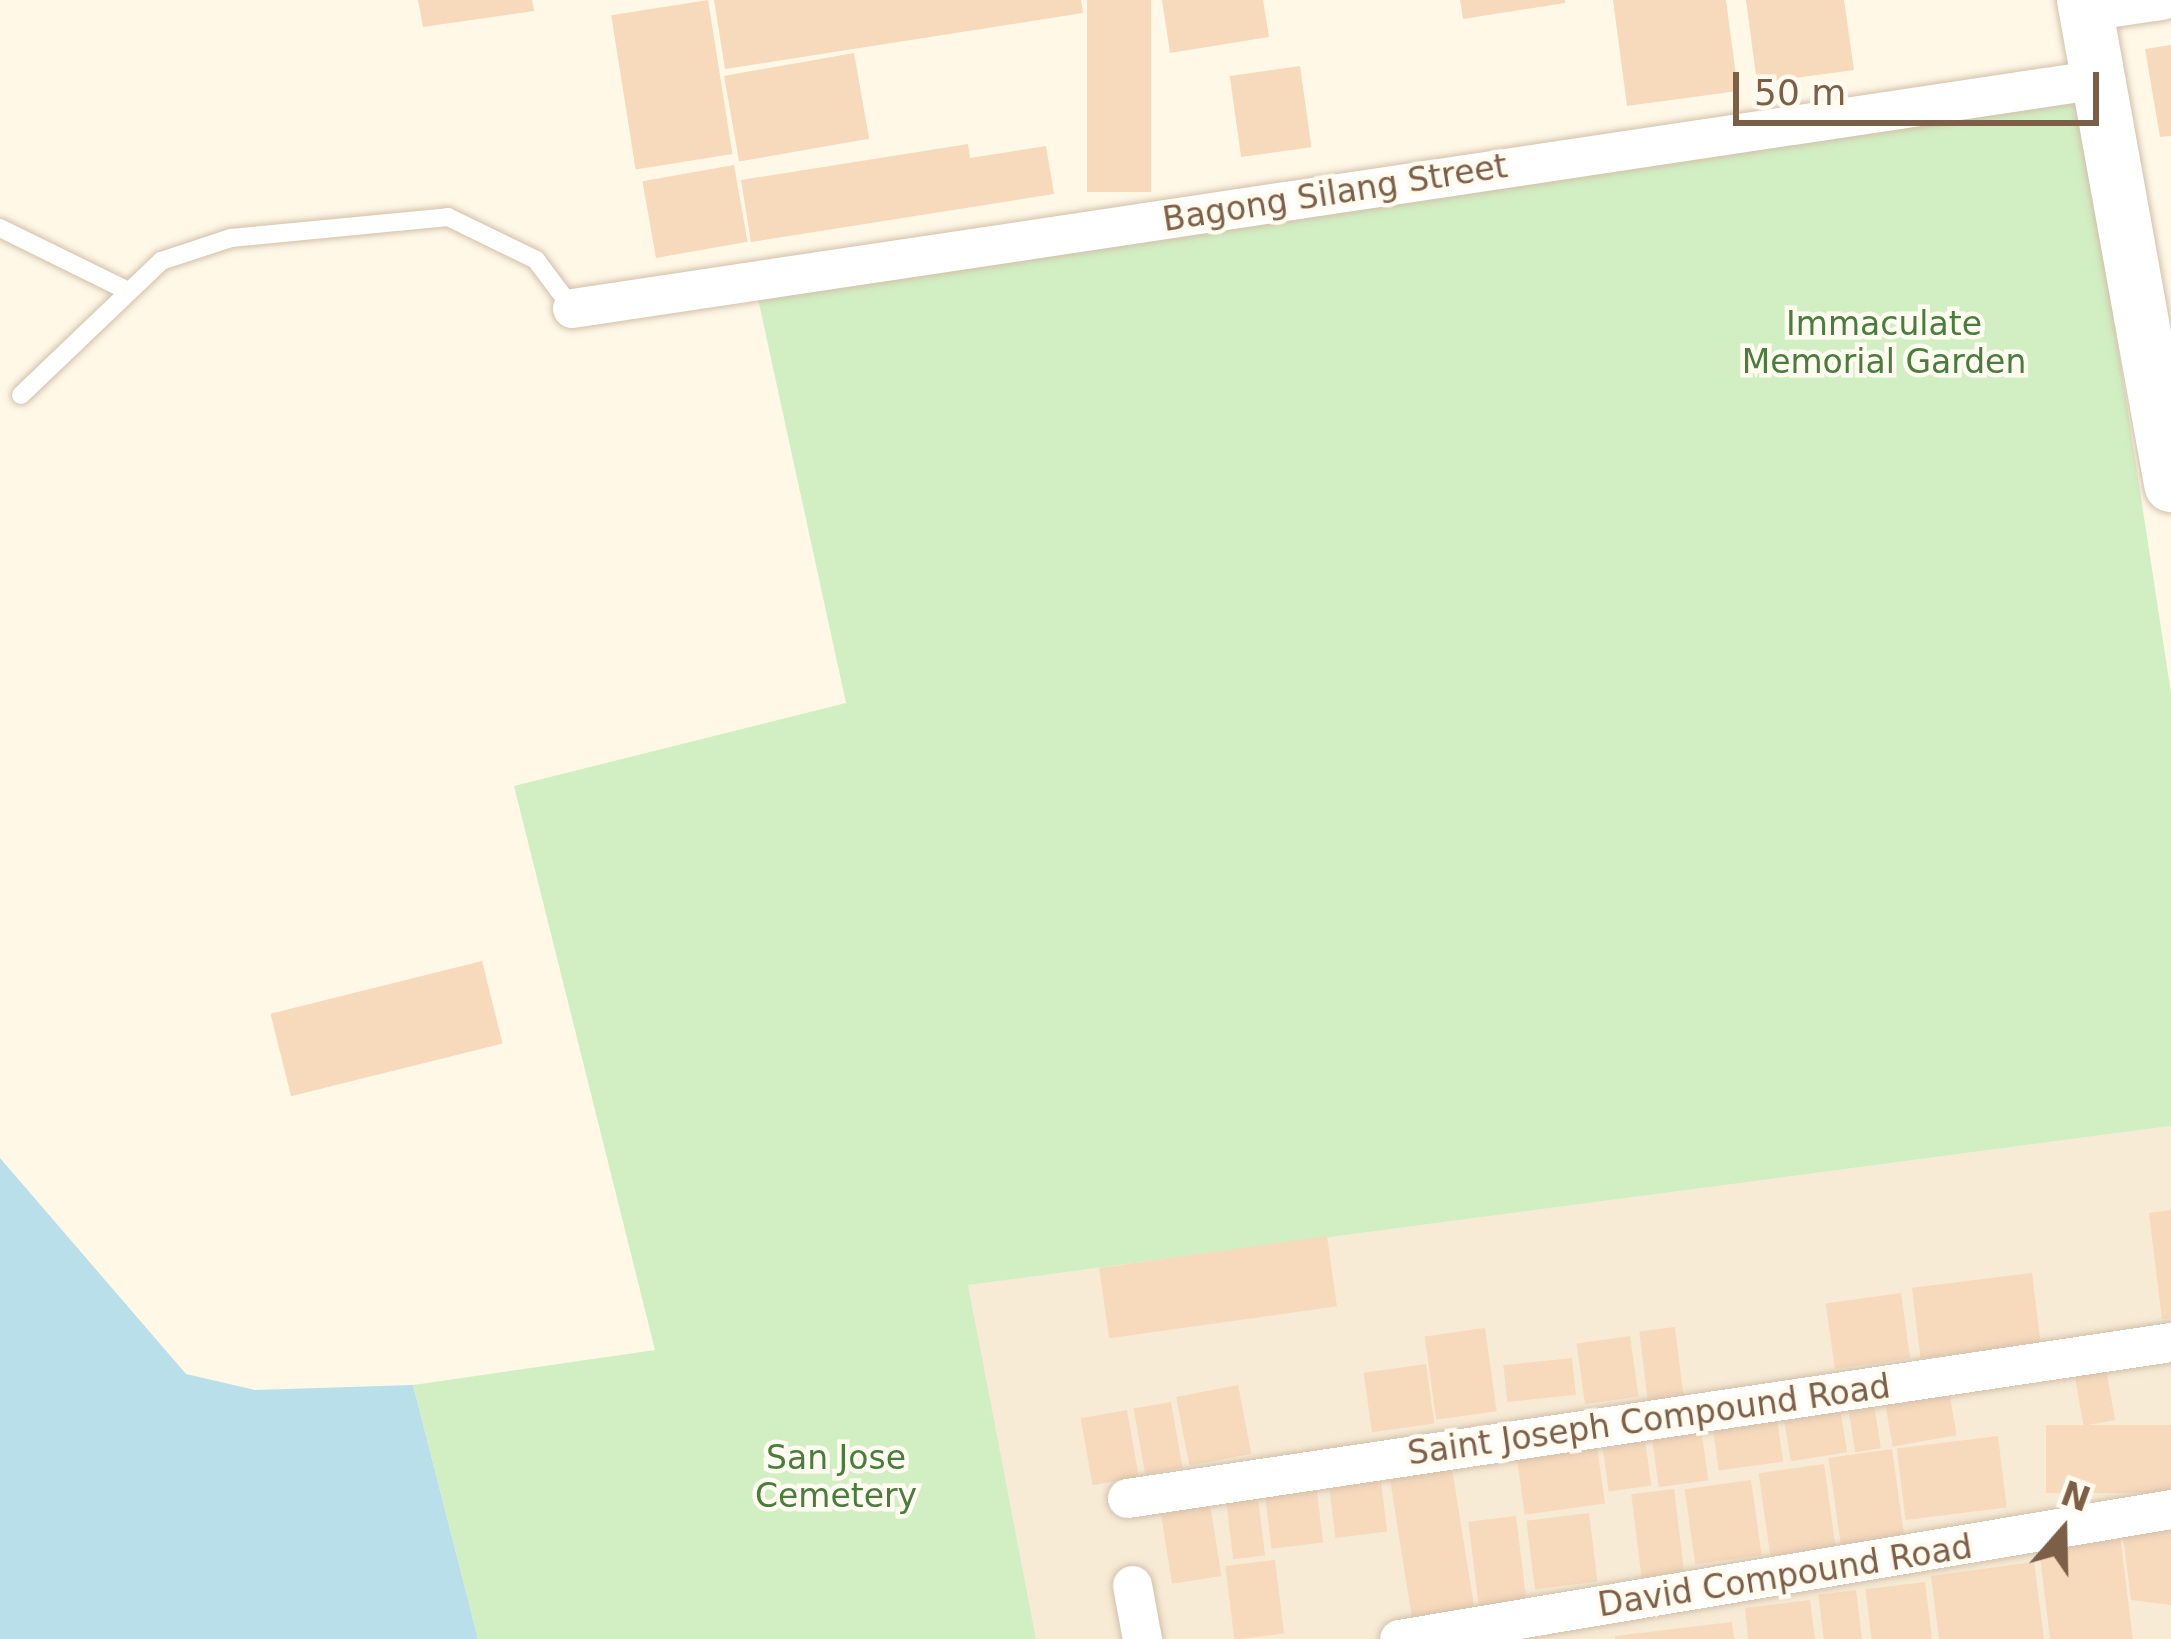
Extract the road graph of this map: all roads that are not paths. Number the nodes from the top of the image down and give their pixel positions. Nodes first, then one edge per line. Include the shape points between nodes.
1 (2161, 0) edge
2 (2085, 5) edge
3 (2098, 79) junction
4 (0, 228) edge
5 (124, 289) junction
6 (572, 308) joint
7 (2161, 372) edge
8 (21, 395) dead end
9 (2171, 485) edge
10 (2171, 1342) edge
11 (1127, 1498) dead end
12 (2171, 1509) edge
13 (1132, 1585) dead end
14 (1142, 1639) edge
15 (1399, 1639) edge

1 - 2 street
2 - 3 main road
3 - 6 street, Bagong Silang Street
3 - 7 main road
4 - 5 lane
5 - 6 lane via 161,261 231,238 448,217 492,230 536,260
5 - 8 lane
7 - 9 main road
10 - 11 street, Saint Joseph Compound Road
12 - 15 street, David Compound Road
13 - 14 street

